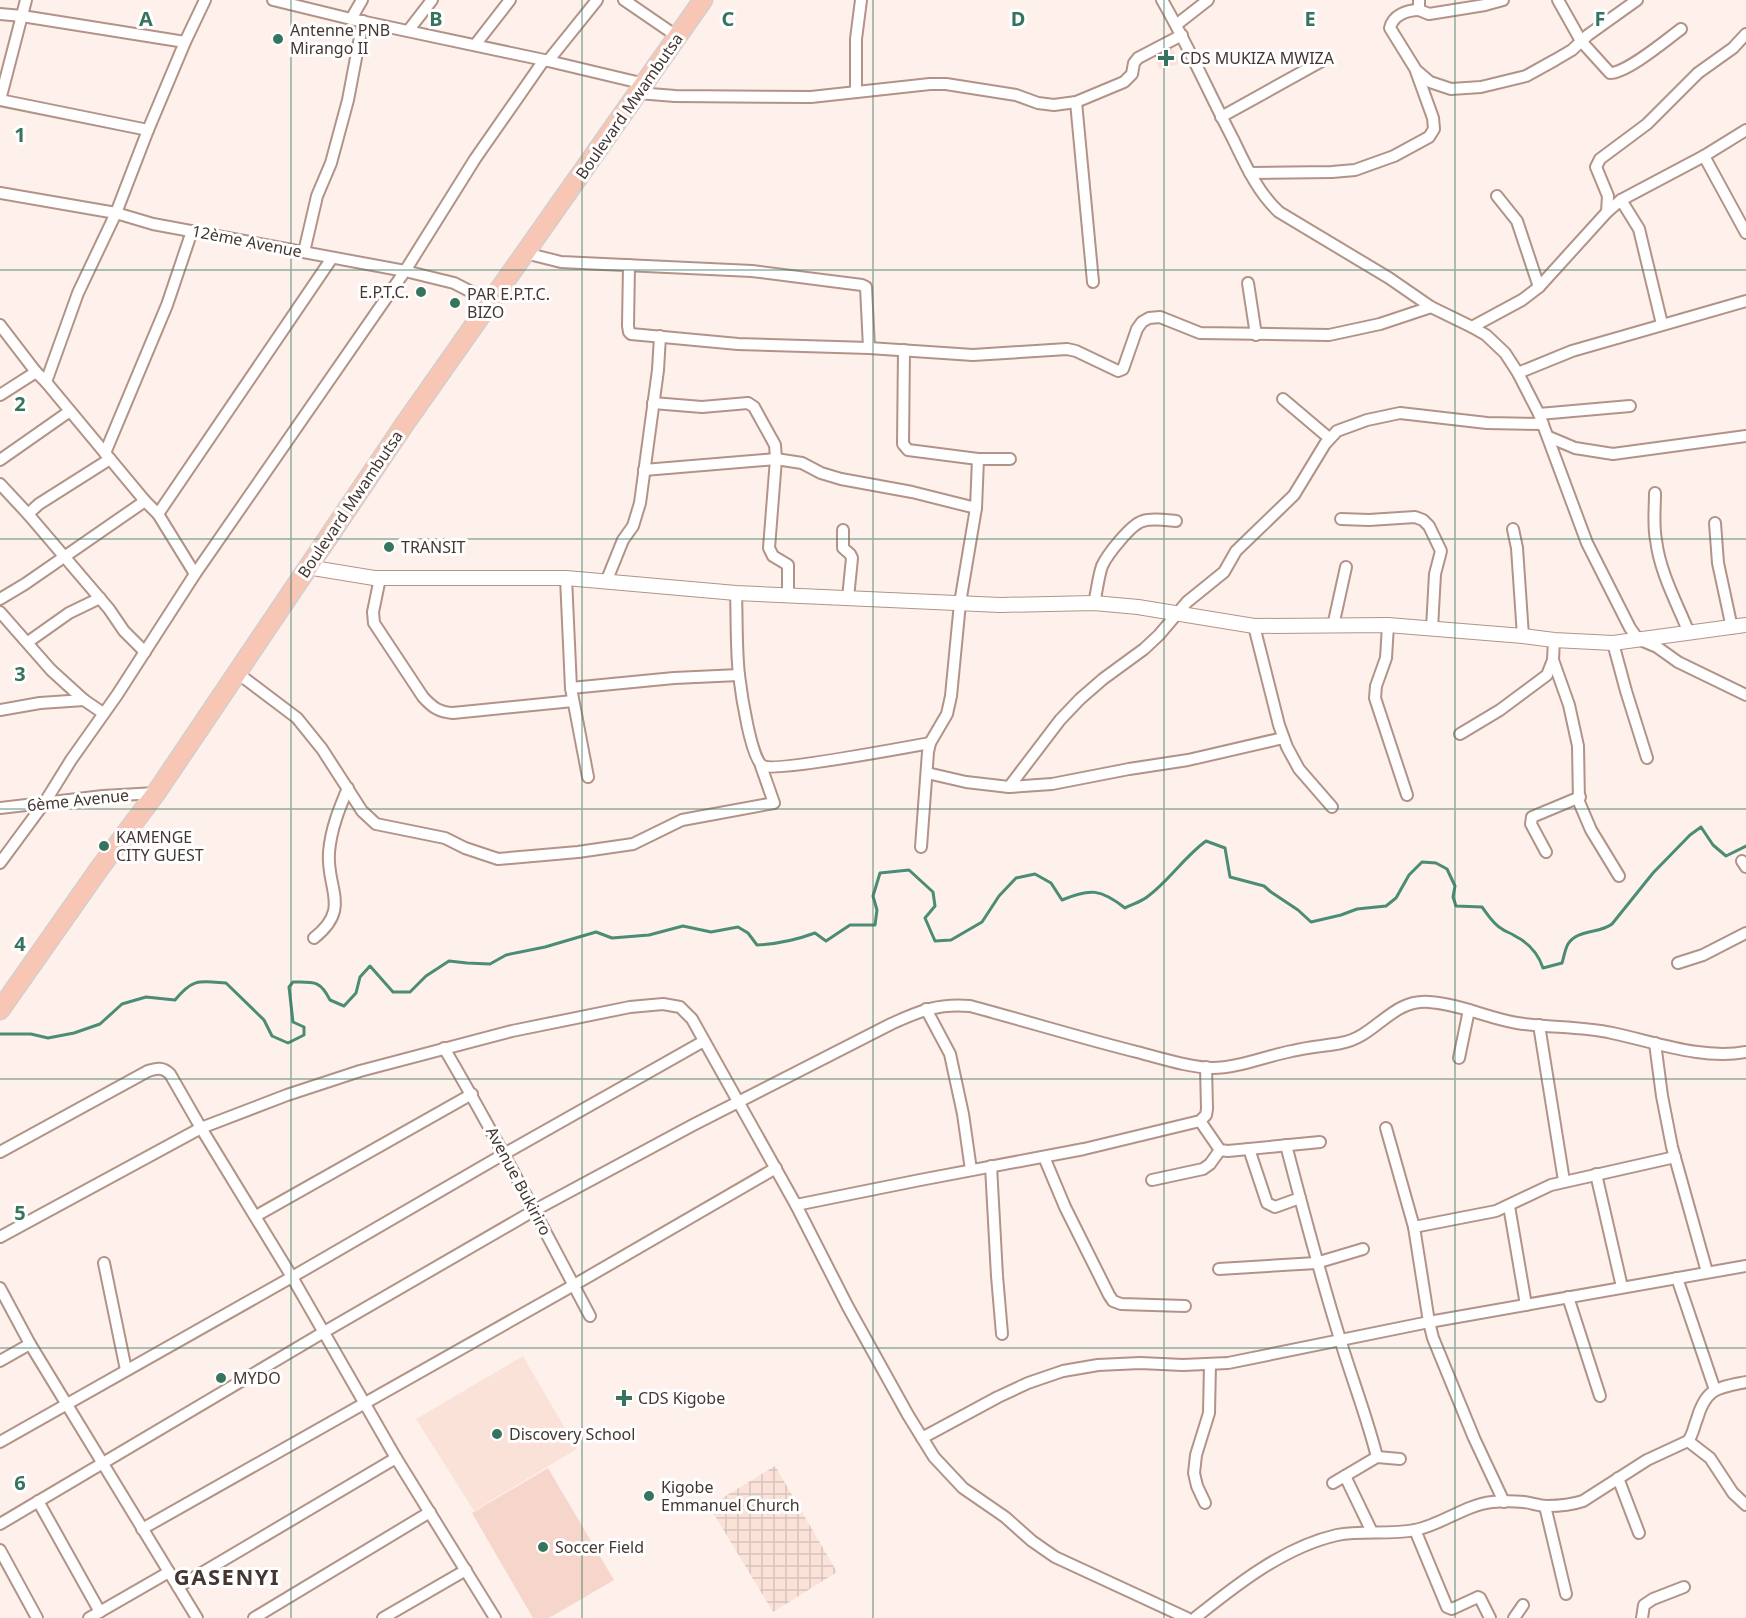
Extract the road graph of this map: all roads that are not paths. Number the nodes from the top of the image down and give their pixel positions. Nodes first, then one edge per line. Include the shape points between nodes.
1 (26, 0) edge
2 (205, 0) edge
3 (278, 0) edge
4 (362, 0) edge
5 (432, 0) edge
6 (510, 0) edge
7 (597, 0) edge
8 (624, 0) edge
9 (703, 0) edge
10 (861, 0) edge
11 (1162, 0) edge
12 (1208, 0) edge
13 (1503, 0) edge
14 (1558, 0) edge
15 (1637, 0) edge
16 (1419, 5) edge
17 (0, 14) edge
18 (22, 16) junction
19 (351, 19) junction
20 (363, 21) junction
21 (1176, 25) junction
22 (1681, 29) dead end
23 (408, 31) junction
24 (1746, 34) edge
25 (1182, 35) junction
26 (678, 37) junction
27 (185, 42) junction
28 (1581, 42) junction
29 (475, 45) junction
30 (546, 60) junction
31 (1322, 61) dead end
32 (1416, 70) junction
33 (641, 88) junction
34 (856, 92) junction
35 (1076, 102) junction
36 (1221, 117) junction
37 (148, 130) junction
38 (1746, 130) edge
39 (1704, 156) junction
40 (1250, 173) junction
41 (0, 193) edge
42 (1497, 196) dead end
43 (1621, 200) junction
44 (1607, 212) junction
45 (116, 213) junction
46 (192, 231) junction
47 (1746, 233) edge
48 (304, 252) junction
49 (525, 253) junction
50 (332, 258) junction
51 (629, 265) junction
52 (405, 271) junction
53 (1094, 282) dead end
54 (1248, 283) dead end
55 (1539, 287) junction
56 (1746, 301) edge
57 (491, 302) junction
58 (1431, 307) junction
59 (1662, 324) junction
60 (0, 325) edge
61 (1472, 327) junction
62 (1256, 335) junction
63 (660, 336) junction
64 (869, 348) junction
65 (904, 350) junction
66 (36, 372) junction
67 (1518, 373) junction
68 (46, 382) junction
69 (0, 395) edge
70 (1283, 399) dead end
71 (653, 403) junction
72 (1630, 406) dead end
73 (70, 411) junction
74 (1541, 419) junction
75 (1746, 436) edge
76 (1549, 437) junction
77 (1329, 438) junction
78 (108, 456) junction
79 (776, 459) junction
80 (978, 459) junction
81 (1010, 459) dead end
82 (0, 460) edge
83 (644, 470) junction
84 (0, 484) edge
85 (1655, 494) dead end
86 (145, 501) junction
87 (976, 508) junction
88 (28, 514) junction
89 (158, 514) junction
90 (1341, 519) dead end
91 (1176, 521) dead end
92 (1715, 523) dead end
93 (1513, 529) dead end
94 (843, 530) dead end
95 (64, 556) junction
96 (307, 567) junction
97 (1346, 567) dead end
98 (195, 574) junction
99 (380, 578) junction
100 (566, 578) junction
101 (606, 582) junction
102 (736, 593) junction
103 (788, 595) junction
104 (0, 598) edge
105 (99, 598) junction
106 (848, 598) junction
107 (960, 603) junction
108 (1094, 603) junction
109 (0, 612) edge
110 (1177, 613) junction
111 (1388, 625) junction
112 (1254, 626) junction
113 (1333, 626) junction
114 (1739, 626) edge
115 (1432, 628) junction
116 (1689, 633) junction
117 (1523, 636) junction
118 (1638, 639) junction
119 (1554, 640) junction
120 (28, 642) junction
121 (1614, 643) junction
122 (144, 652) junction
123 (1553, 660) junction
124 (236, 672) junction
125 (739, 675) junction
126 (571, 688) junction
127 (1746, 695) edge
128 (84, 700) junction
129 (573, 701) junction
130 (0, 710) edge
131 (103, 713) junction
132 (1460, 734) dead end
133 (1283, 738) junction
134 (930, 743) junction
135 (1647, 758) dead end
136 (761, 766) junction
137 (927, 773) junction
138 (588, 777) dead end
139 (1009, 787) junction
140 (348, 788) junction
141 (156, 793) junction
142 (1407, 795) dead end
143 (1580, 797) junction
144 (45, 802) junction
145 (1332, 807) dead end
146 (0, 808) edge
147 (921, 847) dead end
148 (1546, 852) dead end
149 (0, 863) edge
150 (1619, 876) dead end
151 (1746, 933) edge
152 (314, 938) dead end
153 (1678, 963) dead end
154 (926, 1009) junction
155 (0, 1010) edge
156 (1469, 1010) junction
157 (1539, 1025) junction
158 (704, 1041) junction
159 (1655, 1043) junction
160 (444, 1048) junction
161 (1746, 1052) edge
162 (1459, 1058) dead end
163 (1206, 1067) junction
164 (472, 1094) junction
165 (739, 1103) junction
166 (1200, 1122) junction
167 (201, 1128) junction
168 (1386, 1128) dead end
169 (1320, 1142) dead end
170 (1286, 1145) junction
171 (1250, 1149) junction
172 (1220, 1150) junction
173 (0, 1152) edge
174 (504, 1154) junction
175 (1044, 1157) junction
176 (1675, 1157) junction
177 (992, 1166) junction
178 (776, 1168) junction
179 (971, 1170) junction
180 (1596, 1174) junction
181 (1152, 1180) dead end
182 (1564, 1181) junction
183 (1299, 1198) junction
184 (796, 1205) junction
185 (1509, 1206) junction
186 (535, 1210) junction
187 (256, 1216) junction
188 (1414, 1227) junction
189 (0, 1237) edge
190 (1363, 1249) dead end
191 (104, 1263) dead end
192 (1316, 1263) junction
193 (1746, 1266) edge
194 (1219, 1269) dead end
195 (1707, 1272) junction
196 (292, 1277) junction
197 (1677, 1278) junction
198 (574, 1285) junction
199 (1622, 1287) junction
200 (1, 1292) edge
201 (1568, 1297) junction
202 (1526, 1305) junction
203 (1185, 1306) dead end
204 (590, 1316) dead end
205 (1429, 1322) junction
206 (324, 1332) junction
207 (1002, 1334) dead end
208 (1341, 1341) junction
209 (30, 1344) junction
210 (0, 1361) edge
211 (1210, 1364) junction
212 (126, 1370) junction
213 (1746, 1382) edge
214 (1715, 1390) junction
215 (1600, 1396) dead end
216 (366, 1403) junction
217 (67, 1404) junction
218 (922, 1438) junction
219 (1689, 1441) junction
220 (0, 1442) edge
221 (1377, 1457) junction
222 (396, 1458) junction
223 (1400, 1459) dead end
224 (103, 1464) junction
225 (1345, 1476) junction
226 (1618, 1478) junction
227 (1333, 1483) dead end
228 (38, 1501) junction
229 (1504, 1502) junction
230 (1205, 1503) dead end
231 (1746, 1505) edge
232 (1545, 1506) junction
233 (430, 1512) junction
234 (0, 1524) edge
235 (142, 1529) junction
236 (1416, 1530) junction
237 (1372, 1532) junction
238 (1639, 1533) dead end
239 (0, 1550) edge
240 (466, 1570) junction
241 (169, 1572) junction
242 (178, 1587) junction
243 (1684, 1587) dead end
244 (1566, 1594) dead end
245 (1523, 1605) dead end
246 (100, 1612) junction
247 (38, 1618) edge
248 (89, 1618) edge
249 (197, 1618) edge
250 (254, 1618) edge
251 (383, 1618) edge
252 (495, 1618) edge
253 (1187, 1618) edge
254 (1195, 1618) edge
255 (1490, 1618) edge
256 (1514, 1618) edge
257 (1642, 1618) edge

1 - 18 street
2 - 27 street
3 - 19 street
4 - 19 street
5 - 23 street
6 - 29 street
7 - 30 street
8 - 26 street
9 - 26 highway, Boulevard Mwambutsa
10 - 34 street
11 - 21 street
12 - 21 street
13 - 16 street via 1429,14
14 - 28 street
15 - 28 street
16 - 32 street via 1399,15 1390,28
17 - 18 street
18 - 27 street
18 - 37 street via 0,100
19 - 20 street
20 - 23 street
20 - 48 street via 348,100 331,163 317,196
21 - 25 street
22 - 28 street via 1614,73 1607,71
23 - 29 street
24 - 44 street via 1698,73 1647,124 1600,159 1596,167 1608,196
25 - 35 street via 1138,58 1124,82
25 - 36 street
26 - 33 highway, Boulevard Mwambutsa
27 - 37 street
28 - 32 street via 1526,76 1481,87 1450,89 1430,82
29 - 30 street
30 - 33 street
30 - 52 street via 475,159
31 - 36 street
32 - 40 street via 1433,118 1434,129 1429,137 1395,156 1355,170
33 - 34 street via 675,96 812,97
33 - 49 highway, Boulevard Mwambutsa
34 - 35 street via 938,84 1038,103
35 - 53 street
36 - 40 street
37 - 45 street
38 - 39 street
39 - 43 street
39 - 47 street
40 - 58 street via 1279,212
41 - 45 street, 12ème Avenue
42 - 55 street via 1517,221
43 - 44 street
43 - 59 street via 1639,229
44 - 55 street
45 - 46 street, 12ème Avenue
45 - 68 street via 78,294
46 - 48 street, 12ème Avenue
46 - 78 street
48 - 50 street, 12ème Avenue
49 - 51 street via 561,262
49 - 57 highway, Boulevard Mwambutsa
50 - 52 street, 12ème Avenue
50 - 89 street
51 - 63 street via 629,332
51 - 64 street via 752,271 865,285
52 - 57 street, 12ème Avenue via 454,283
52 - 98 street
54 - 62 street
55 - 61 street
56 - 59 street
57 - 96 highway, Boulevard Mwambutsa
58 - 61 street
58 - 62 street via 1329,335
59 - 67 street via 1556,356
60 - 66 street
61 - 67 street via 1505,353
62 - 65 street via 1200,333 1160,317 1149,318 1137,329 1126,363 1118,370 1067,349 973,355
63 - 64 street via 738,344
63 - 71 street
64 - 65 street
65 - 80 street via 904,448
66 - 68 street
66 - 69 street
67 - 74 street
68 - 73 street
70 - 77 street
71 - 79 street via 702,407 752,404 775,445
71 - 83 street
72 - 74 street
73 - 78 street
73 - 82 street
74 - 76 street
74 - 77 street via 1487,423 1400,413 1349,426
75 - 76 street via 1613,454 1575,448
76 - 118 street via 1595,560
77 - 110 street via 1294,495 1236,551 1224,572
78 - 86 street
78 - 88 street
79 - 83 street
79 - 87 street via 802,463 841,479
79 - 103 street via 769,548 773,556 788,565
80 - 81 street
80 - 87 street
83 - 101 street via 633,526
84 - 88 street
85 - 116 street via 1657,550
86 - 89 street
86 - 95 street
87 - 107 street
88 - 95 street
89 - 98 street
90 - 115 street via 1415,517 1429,526 1441,551 1435,574
91 - 108 street via 1137,523 1103,566
92 - 114 street via 1718,563
93 - 117 street
94 - 106 street via 843,548 852,558
95 - 104 street
95 - 105 street
96 - 99 street
96 - 124 highway, Boulevard Mwambutsa
97 - 113 street
98 - 122 street
99 - 100 street
99 - 129 street via 374,623 432,708 453,713
100 - 101 street
100 - 126 street
101 - 102 street
102 - 103 street
102 - 125 street
103 - 106 street
105 - 120 street via 69,613
105 - 122 street
106 - 107 street
107 - 108 street
107 - 134 street via 951,696 947,714
108 - 110 street
109 - 120 street
110 - 112 street
110 - 139 street via 1144,649 1080,699
111 - 113 street
111 - 115 street
111 - 142 street via 1386,658 1375,698
112 - 113 street
112 - 133 street
114 - 116 street
115 - 117 street
116 - 118 street
117 - 119 street
118 - 121 street
118 - 127 street
119 - 121 street
119 - 123 street
120 - 128 street
121 - 135 street
122 - 131 street
123 - 132 street via 1542,679
123 - 143 street via 1578,746
124 - 140 street via 297,718
124 - 141 highway, Boulevard Mwambutsa
125 - 126 street
125 - 136 street via 750,738
126 - 129 street
128 - 130 street
128 - 131 street
129 - 138 street
131 - 144 street
133 - 139 street via 1188,760 1052,784
133 - 145 street via 1299,769
134 - 136 street via 799,765
134 - 137 street
136 - 140 street via 774,803 682,820 633,844 498,859 445,838 376,824 362,811
137 - 139 street
137 - 147 street
140 - 152 street via 334,823 328,856 334,910 330,923
141 - 144 street, 6ème Avenue
141 - 155 highway, Boulevard Mwambutsa
143 - 148 street via 1532,817 1531,824
143 - 150 street via 1591,830
144 - 146 street, 6ème Avenue
144 - 149 street
151 - 153 street
154 - 163 street via 955,1004 970,1006 1105,1044
154 - 165 street
154 - 179 street via 950,1054
156 - 157 street
156 - 162 street
156 - 163 street via 1416,1002 1397,1009 1354,1040
157 - 159 street via 1592,1029
157 - 182 street
158 - 160 street via 680,1007 663,1004 630,1007
158 - 165 street
158 - 174 street
159 - 161 street via 1723,1055
159 - 176 street
160 - 164 street, Avenue Bukiriro
160 - 167 street via 287,1095
163 - 166 street via 1207,1109
164 - 174 street, Avenue Bukiriro
164 - 187 street
165 - 178 street
165 - 186 street
166 - 172 street
166 - 175 street
167 - 173 street via 170,1074 157,1068
167 - 187 street
167 - 189 street
168 - 188 street
169 - 170 street
170 - 171 street
170 - 183 street
171 - 172 street
171 - 183 street via 1267,1203 1275,1207
172 - 181 street via 1203,1169
174 - 186 street, Avenue Bukiriro
174 - 196 street
175 - 177 street
175 - 203 street via 1113,1300 1121,1304
176 - 180 street
176 - 195 street
177 - 179 street
177 - 207 street
178 - 184 street
178 - 198 street
179 - 184 street
180 - 182 street
180 - 199 street
182 - 185 street
183 - 192 street
184 - 218 street via 848,1308
185 - 188 street
185 - 202 street
186 - 198 street, Avenue Bukiriro
186 - 206 street
187 - 196 street
188 - 205 street
190 - 192 street
191 - 212 street
192 - 194 street
192 - 208 street
193 - 195 street
195 - 197 street
196 - 206 street
196 - 212 street
197 - 199 street
197 - 214 street
198 - 204 street, Avenue Bukiriro
198 - 216 street
199 - 201 street
200 - 209 street
201 - 202 street
201 - 215 street
202 - 205 street
205 - 208 street
205 - 229 street via 1450,1383
206 - 216 street
206 - 224 street
208 - 211 street
208 - 221 street
209 - 210 street
209 - 217 street
211 - 218 street via 1098,1365 1063,1371 998,1397
211 - 230 street via 1209,1413 1194,1473
212 - 217 street
213 - 214 street
214 - 219 street via 1701,1404
216 - 222 street
216 - 235 street
217 - 220 street
217 - 224 street
218 - 253 street via 963,1488 1055,1557
219 - 226 street
219 - 231 street via 1710,1458 1733,1493
221 - 223 street
221 - 225 street
222 - 233 street
222 - 242 street
224 - 228 street
224 - 235 street
225 - 227 street
225 - 237 street
226 - 232 street via 1583,1501
226 - 238 street
228 - 234 street
228 - 246 street
229 - 232 street
229 - 236 street via 1471,1508
232 - 244 street
233 - 240 street
233 - 250 street
235 - 241 street
236 - 237 street
236 - 255 street via 1447,1606 1452,1609 1478,1597
237 - 254 street via 1338,1535 1288,1553
239 - 247 street
240 - 251 street
240 - 252 street
241 - 242 street
241 - 246 street
242 - 249 street
243 - 257 street via 1644,1605
245 - 256 street
246 - 248 street

